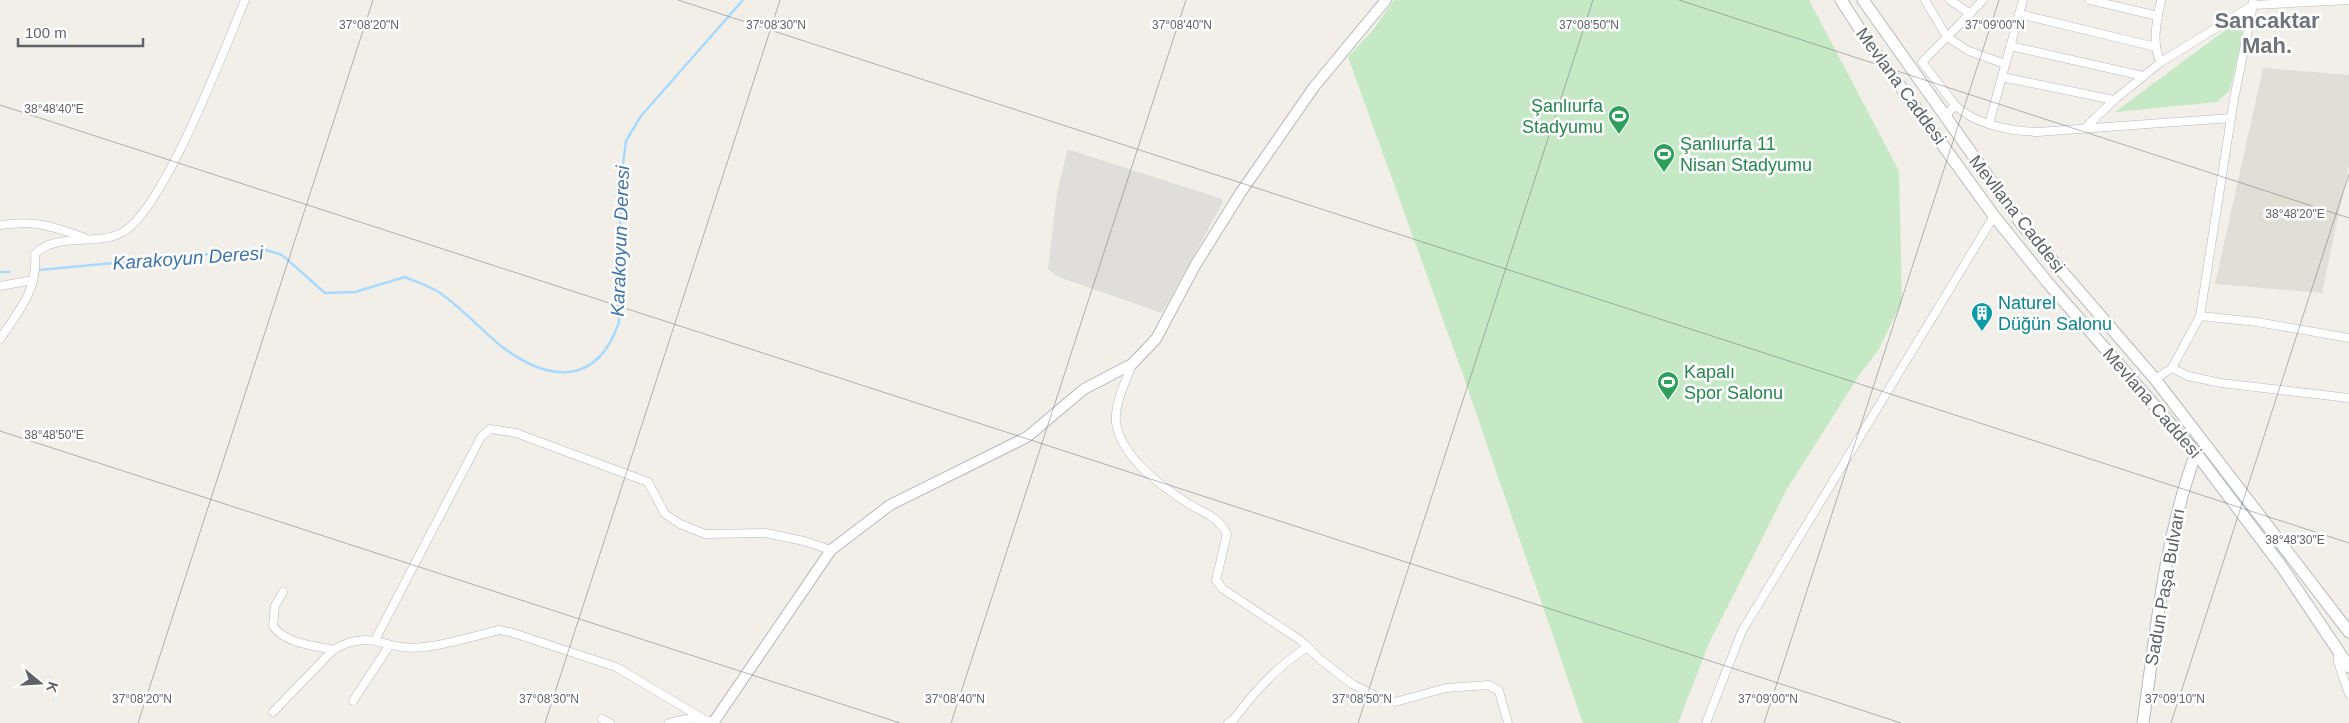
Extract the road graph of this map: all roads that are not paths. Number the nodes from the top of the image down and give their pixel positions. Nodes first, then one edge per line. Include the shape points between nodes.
1 (244, 0) edge
2 (1386, 0) edge
3 (1841, 0) edge
4 (1863, 0) edge
5 (1925, 0) edge
6 (1950, 0) edge
7 (1983, 0) edge
8 (2023, 0) edge
9 (2090, 0) edge
10 (2161, 0) edge
11 (2349, 0) edge
12 (2253, 3) edge
13 (1970, 14) junction
14 (2019, 14) junction
15 (2158, 16) junction
16 (1947, 37) junction
17 (2010, 46) junction
18 (2156, 47) junction
19 (2161, 62) junction
20 (2005, 64) junction
21 (2144, 76) junction
22 (2002, 77) junction
23 (2114, 100) junction
24 (1955, 105) junction
25 (1945, 117) junction
26 (2231, 118) junction
27 (1989, 124) junction
28 (2084, 129) junction
29 (1994, 216) junction
30 (0, 225) edge
31 (86, 238) junction
32 (33, 280) junction
33 (0, 286) edge
34 (2200, 316) junction
35 (2349, 338) edge
36 (0, 339) edge
37 (1132, 364) junction
38 (2172, 368) junction
39 (2155, 379) junction
40 (2349, 398) edge
41 (2196, 454) junction
42 (831, 550) junction
43 (283, 592) dead end
44 (2348, 627) edge
45 (2328, 638) junction
46 (375, 640) junction
47 (389, 646) junction
48 (1308, 647) junction
49 (2349, 648) edge
50 (334, 650) junction
51 (2338, 653) junction
52 (2349, 667) edge
53 (2349, 694) edge
54 (353, 701) dead end
55 (273, 712) dead end
56 (702, 718) junction
57 (602, 719) dead end
58 (713, 722) edge
59 (610, 723) edge
60 (669, 723) edge
61 (1228, 723) edge
62 (1508, 723) edge
63 (1706, 723) edge
64 (2143, 723) edge

1 - 31 street via 178,155 146,209 122,233
2 - 37 street via 1314,87 1216,232 1156,339
3 - 29 main road, Mevlana Caddesi
4 - 25 main road, Mevllana Caddesi
5 - 16 street
6 - 13 street
7 - 13 street
8 - 14 street
9 - 15 street
10 - 15 street
11 - 12 street
12 - 19 street
12 - 26 street
13 - 16 street
14 - 17 street
14 - 18 street
15 - 18 street
16 - 20 street via 1969,51
16 - 24 street via 1922,62
17 - 20 street
17 - 21 street
18 - 19 street
19 - 21 street
20 - 22 street
21 - 23 street
22 - 23 street
22 - 27 street
23 - 28 street
24 - 25 street
24 - 27 street
25 - 39 main road, Mevllana Caddesi via 2023,226
26 - 28 street
26 - 34 street
27 - 28 street via 2022,131
29 - 41 main road, Mevlana Caddesi
29 - 63 street via 1742,630
30 - 31 street via 30,222 50,225
31 - 32 street via 42,246 35,254
32 - 33 street
32 - 36 street via 30,294
34 - 35 street
34 - 38 street
37 - 42 street via 1084,389 1027,438 890,504
37 - 48 street via 1120,396 1116,422 1124,447 1174,494 1218,519 1227,534 1216,580 1224,589
38 - 39 street
38 - 40 street via 2188,376 2221,383
39 - 44 main road, Mevllana Caddesi
41 - 45 main road, Mevlana Caddesi via 2282,567
41 - 64 main road, Sadun Paşa Bulvarı via 2183,488 2162,589
42 - 46 street via 765,533 705,534 665,514 648,482 516,433 490,429 481,437
42 - 58 street
43 - 50 street via 275,606 273,626 279,635
44 - 45 main road
45 - 51 main road, Mevlana Caddesi
46 - 47 street
46 - 50 street via 368,638
47 - 54 street
47 - 56 street via 424,647 499,630 510,632 616,667
48 - 61 street via 1272,674
48 - 62 street via 1352,684 1395,702 1446,688 1489,685 1499,691
49 - 51 main road
50 - 55 street
51 - 52 main road, Mevlana Caddesi
51 - 53 street via 2344,687
56 - 58 street
56 - 60 street
57 - 59 street

